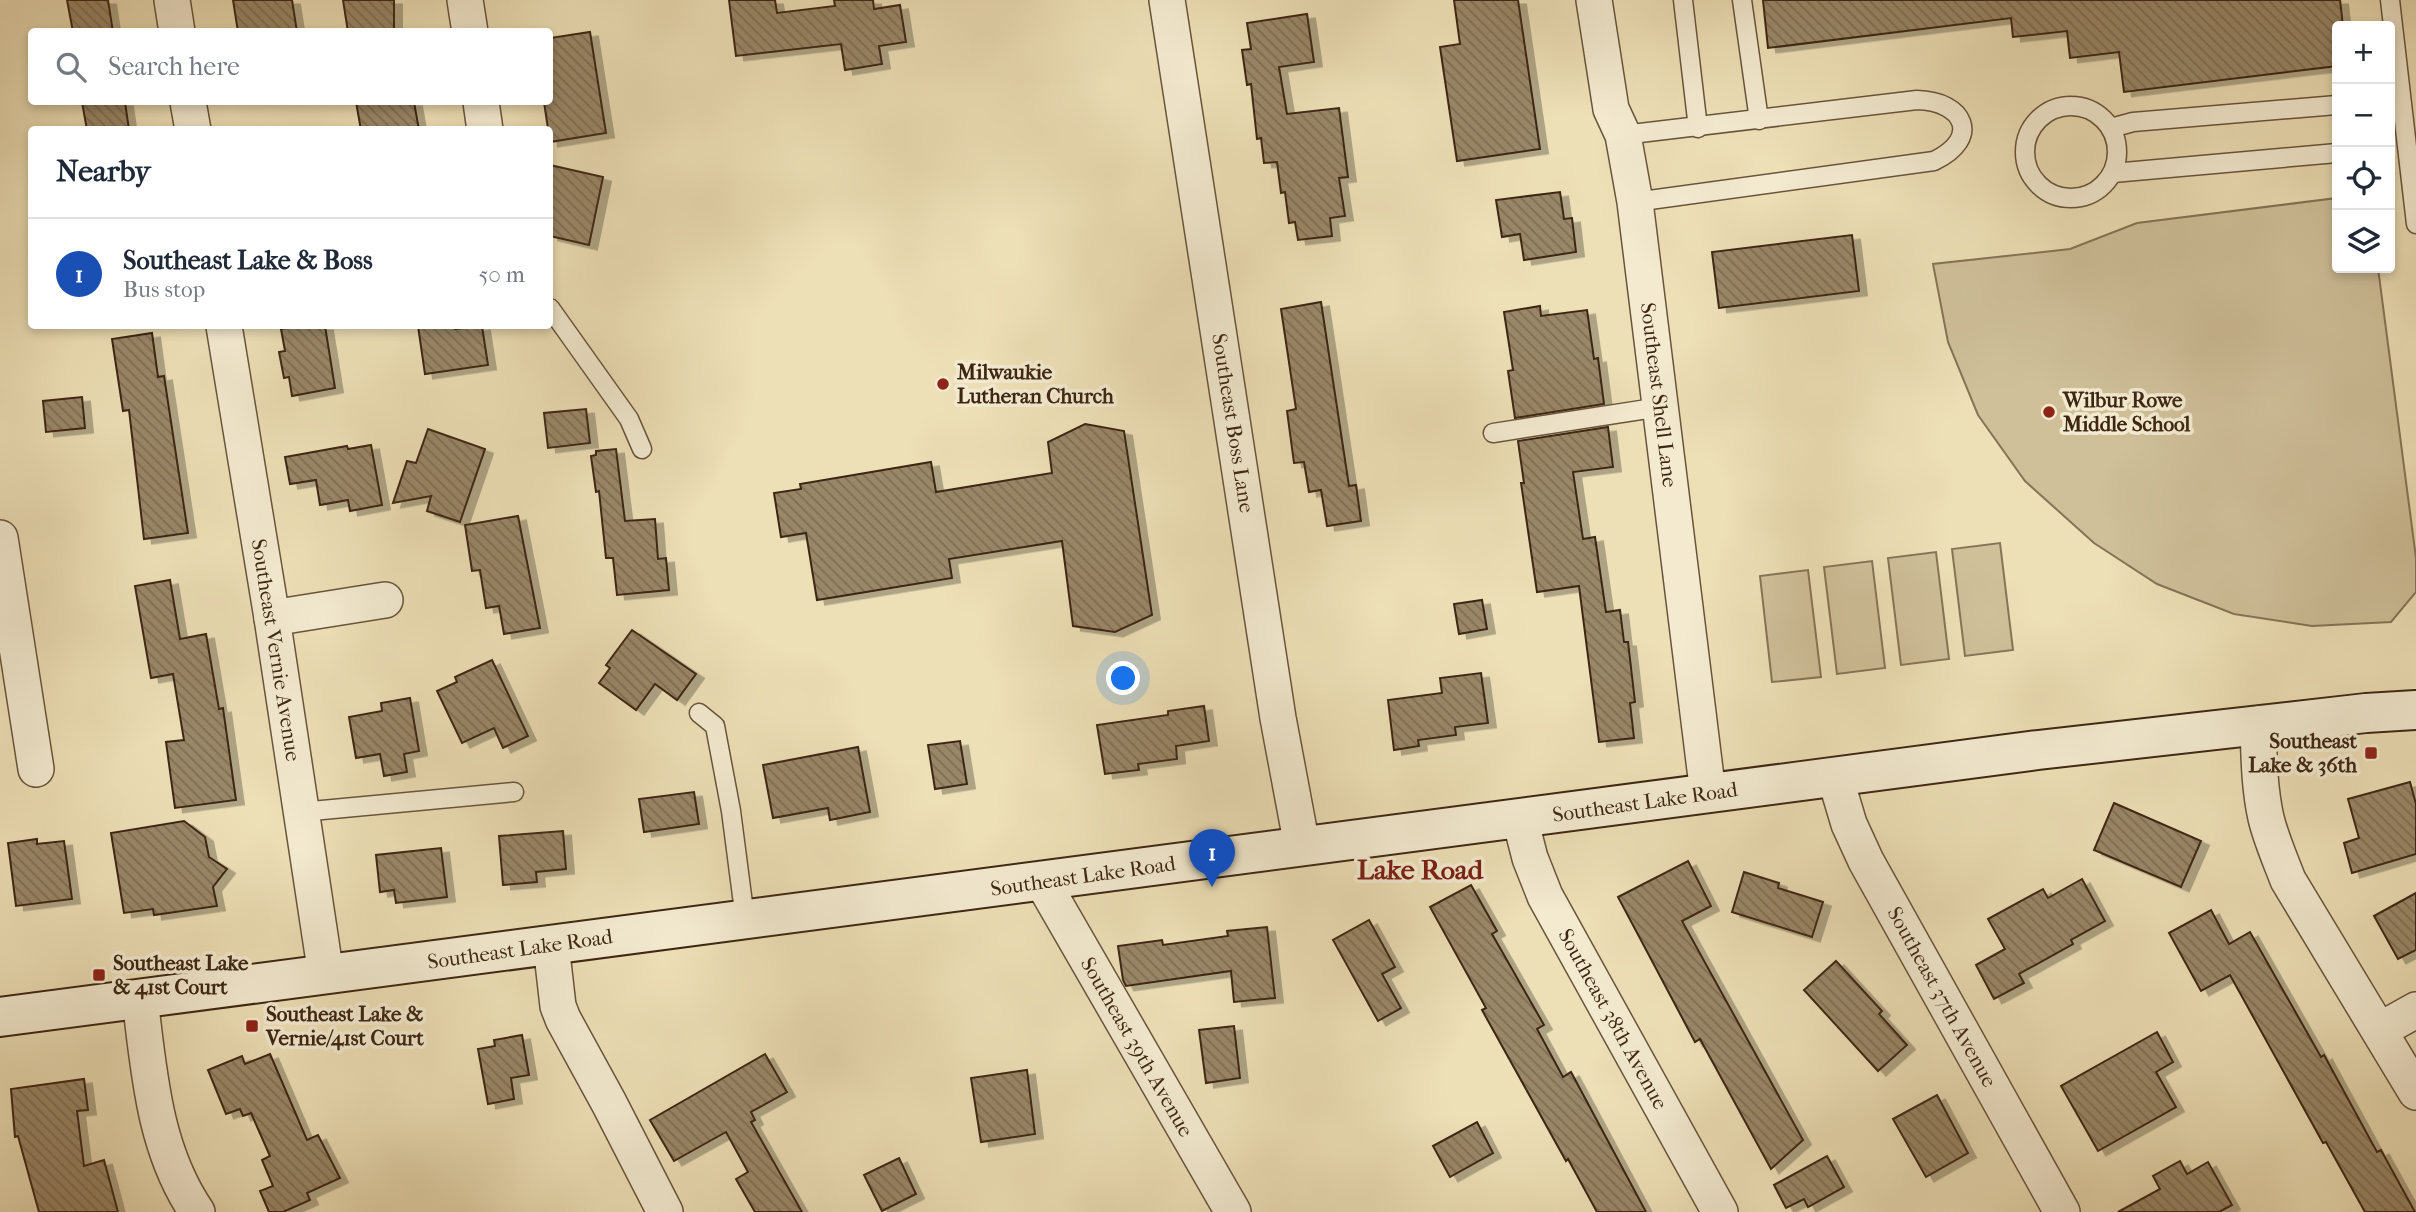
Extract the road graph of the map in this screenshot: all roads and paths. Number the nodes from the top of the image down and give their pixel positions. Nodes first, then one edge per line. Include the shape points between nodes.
1 (172, 0) edge
2 (465, 0) edge
3 (1167, 0) edge
4 (1594, 0) edge
5 (1683, 0) edge
6 (1742, 0) edge
7 (2390, 0) edge
8 (176, 28) edge
9 (469, 28) edge
10 (2396, 100) edge
11 (189, 105) edge
12 (481, 105) edge
13 (2332, 105) edge
14 (1759, 120) junction
15 (192, 126) edge
16 (484, 126) edge
17 (1698, 128) junction
18 (2111, 128) junction
19 (1623, 135) junction
20 (2399, 148) edge
21 (2332, 153) edge
22 (2113, 173) junction
23 (1635, 202) junction
24 (2416, 223) edge
25 (553, 313) edge
26 (224, 329) edge
27 (1660, 407) junction
28 (1493, 433) dead end
29 (642, 449) dead end
30 (0, 538) edge
31 (385, 600) dead end
32 (272, 618) junction
33 (2416, 710) edge
34 (699, 713) dead end
35 (2258, 724) junction
36 (36, 769) dead end
37 (1835, 777) junction
38 (514, 792) dead end
39 (1708, 794) junction
40 (301, 813) junction
41 (1520, 819) junction
42 (1302, 846) junction
43 (1042, 881) junction
44 (745, 919) junction
45 (551, 945) junction
46 (326, 975) junction
47 (140, 999) junction
48 (2416, 1010) edge
49 (0, 1017) edge
50 (2381, 1030) junction
51 (2416, 1092) edge
52 (197, 1212) edge
53 (665, 1212) edge
54 (1233, 1212) edge
55 (1720, 1212) edge
56 (2062, 1212) edge

1 - 8 street
2 - 9 street
3 - 42 street, Southeast Boss Lane via 1278,718
4 - 19 street, Southeast Shell Lane via 1611,109
5 - 17 lane
6 - 14 lane
7 - 10 lane
10 - 20 lane
11 - 15 street
12 - 16 street
13 - 18 lane via 2133,122
14 - 17 lane
14 - 23 lane via 1932,100 1957,115 1962,129 1960,142 1951,153 1934,161
17 - 19 lane
18 - 22 lane via 2118,152
18 - 22 lane via 2095,112 2070,105 2045,112 2028,132 2024,158 2032,179 2049,194 2076,199 2099,190
19 - 23 street, Southeast Shell Lane
20 - 24 lane
21 - 22 lane
23 - 27 street, Southeast Shell Lane
25 - 29 lane via 629,419
26 - 32 street, Southeast Vernie Avenue
27 - 28 lane
27 - 39 street, Southeast Shell Lane
30 - 36 street
31 - 32 street
32 - 40 street, Southeast Vernie Avenue
33 - 35 main road, Southeast Lake Road
34 - 44 lane via 715,726
35 - 37 main road, Southeast Lake Road
35 - 50 street via 2261,792 2274,847 2288,880
37 - 39 main road, Southeast Lake Road
37 - 56 street, Southeast 37th Avenue via 1866,861
38 - 40 lane
39 - 41 main road, Southeast Lake Road
40 - 46 street, Southeast Vernie Avenue
41 - 42 main road, Southeast Lake Road
41 - 55 street, Southeast 38th Avenue via 1545,896
42 - 43 main road, Southeast Lake Road
43 - 44 main road, Southeast Lake Road
43 - 54 street, Southeast 39th Avenue
44 - 45 main road, Southeast Lake Road
45 - 46 main road, Southeast Lake Road
45 - 53 street via 563,1019
46 - 47 main road, Southeast Lake Road
47 - 49 main road, Southeast Lake Road
47 - 52 street via 152,1096 166,1149
48 - 50 street
50 - 51 street

